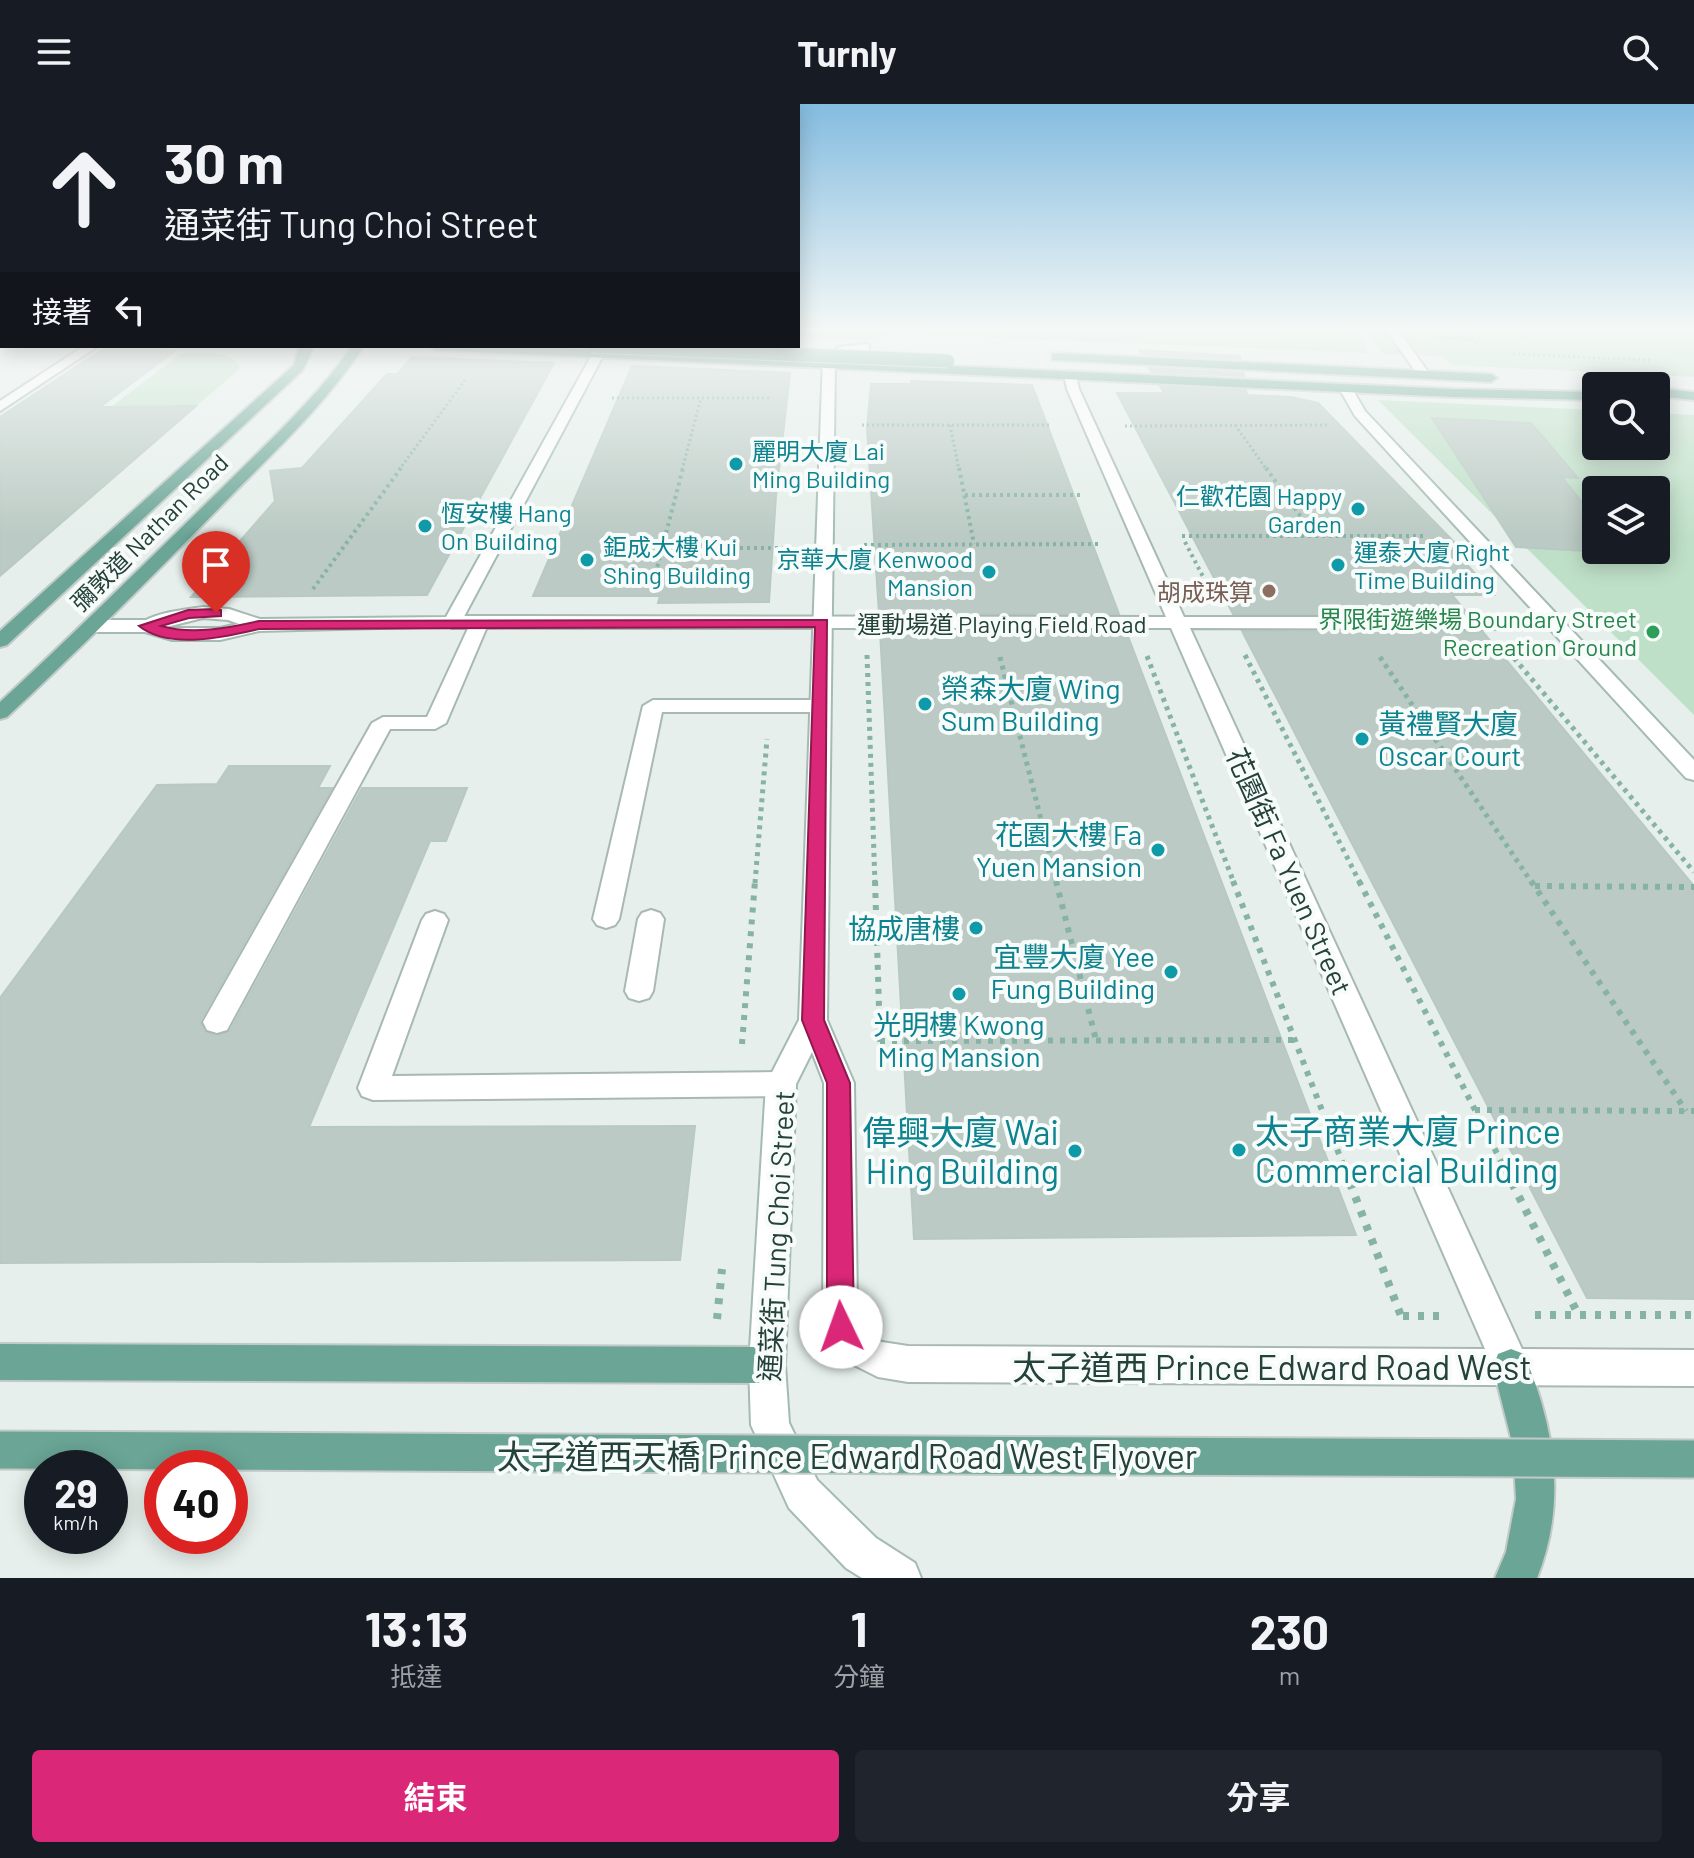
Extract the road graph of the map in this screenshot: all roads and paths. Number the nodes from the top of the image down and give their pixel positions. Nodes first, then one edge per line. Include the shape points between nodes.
1 (263, 400) edge
2 (315, 400) edge
3 (450, 400) edge
4 (569, 400) edge
5 (701, 400) edge
6 (827, 400) edge
7 (1078, 400) edge
8 (1352, 400) edge
9 (861, 425) dead end
10 (950, 425) junction
11 (1056, 425) dead end
12 (1235, 425) junction
13 (1334, 425) dead end
14 (1124, 426) dead end
15 (965, 495) junction
16 (1083, 495) dead end
17 (1182, 536) dead end
18 (1314, 536) junction
19 (1435, 536) dead end
20 (974, 544) junction
21 (1102, 544) dead end
22 (864, 545) dead end
23 (663, 548) junction
24 (784, 548) dead end
25 (649, 599) dead end
26 (305, 600) dead end
27 (452, 622) junction
28 (480, 622) junction
29 (822, 623) junction
30 (1179, 623) junction
31 (1553, 623) junction
32 (93, 626) junction
33 (3, 637) edge
34 (867, 646) dead end
35 (997, 646) dead end
36 (1143, 646) dead end
37 (1245, 654) dead end
38 (1378, 655) dead end
39 (1511, 655) dead end
40 (770, 706) junction
41 (820, 706) junction
42 (0, 713) edge
43 (1694, 773) edge
44 (1694, 872) edge
45 (1535, 886) junction
46 (1694, 887) edge
47 (606, 919) dead end
48 (651, 919) dead end
49 (435, 920) dead end
50 (639, 991) dead end
51 (813, 1020) junction
52 (217, 1022) dead end
53 (1096, 1040) junction
54 (1295, 1040) junction
55 (880, 1041) junction
56 (881, 1082) dead end
57 (739, 1084) junction
58 (781, 1084) junction
59 (1475, 1110) junction
60 (1690, 1111) edge
61 (723, 1256) dead end
62 (1694, 1315) edge
63 (1401, 1316) dead end
64 (712, 1328) dead end
65 (0, 1362) edge
66 (767, 1365) junction
67 (1511, 1367) junction
68 (1694, 1368) edge
69 (0, 1450) edge
70 (1694, 1459) edge
71 (900, 1578) edge
72 (1516, 1578) edge

1 - 33 main road, 彌敦道 Nathan Road
2 - 32 main road, 彌敦道 Nathan Road
3 - 26 path
4 - 27 street
5 - 23 path
6 - 29 street, 通菜街 Tung Choi Street
7 - 30 street, 花園街 Fa Yuen Street
8 - 31 street
9 - 10 path
10 - 11 path
10 - 15 path
12 - 13 path
12 - 14 path
12 - 18 path
15 - 16 path
15 - 20 path
17 - 18 path
18 - 19 path
20 - 21 path
20 - 22 path
23 - 24 path
23 - 25 path
27 - 28 street, 運動場道 Playing Field Road
27 - 32 street, 運動場道 Playing Field Road via 259,625 220,634
28 - 29 street, 運動場道 Playing Field Road
28 - 52 street via 435,723 383,723
29 - 30 street, 運動場道 Playing Field Road
29 - 41 street, 通菜街 Tung Choi Street
30 - 31 street, 運動場道 Playing Field Road
30 - 67 street, 花園街 Fa Yuen Street
31 - 43 street
32 - 42 main road, 彌敦道 Nathan Road
34 - 55 path
35 - 53 path
36 - 54 path
37 - 59 path
38 - 45 path
39 - 44 path
40 - 41 street
40 - 47 street via 653,706
40 - 57 path, 通菜街 Tung Choi Street
41 - 51 street, 通菜街 Tung Choi Street
45 - 46 path
45 - 60 path
48 - 50 street
49 - 57 street via 373,1088
51 - 58 street, 通菜街 Tung Choi Street
51 - 67 street, 太子道西 Prince Edward Road West via 839,1083 841,1327 853,1346 878,1359 908,1364
53 - 54 path
53 - 55 path
54 - 63 path
55 - 56 path
57 - 58 street
58 - 66 street, 通菜街 Tung Choi Street
59 - 60 path
59 - 62 path via 1578,1314
61 - 64 path, 通菜街 Tung Choi Street via 718,1316
65 - 66 main road
66 - 71 street, 通菜街 Tung Choi Street via 770,1425 803,1494 861,1553
67 - 68 street, 太子道西 Prince Edward Road West
67 - 72 main road via 1529,1419 1539,1485 1529,1551
69 - 70 main road, 太子道西天橋 Prince Edward Road West Flyover, bridge

